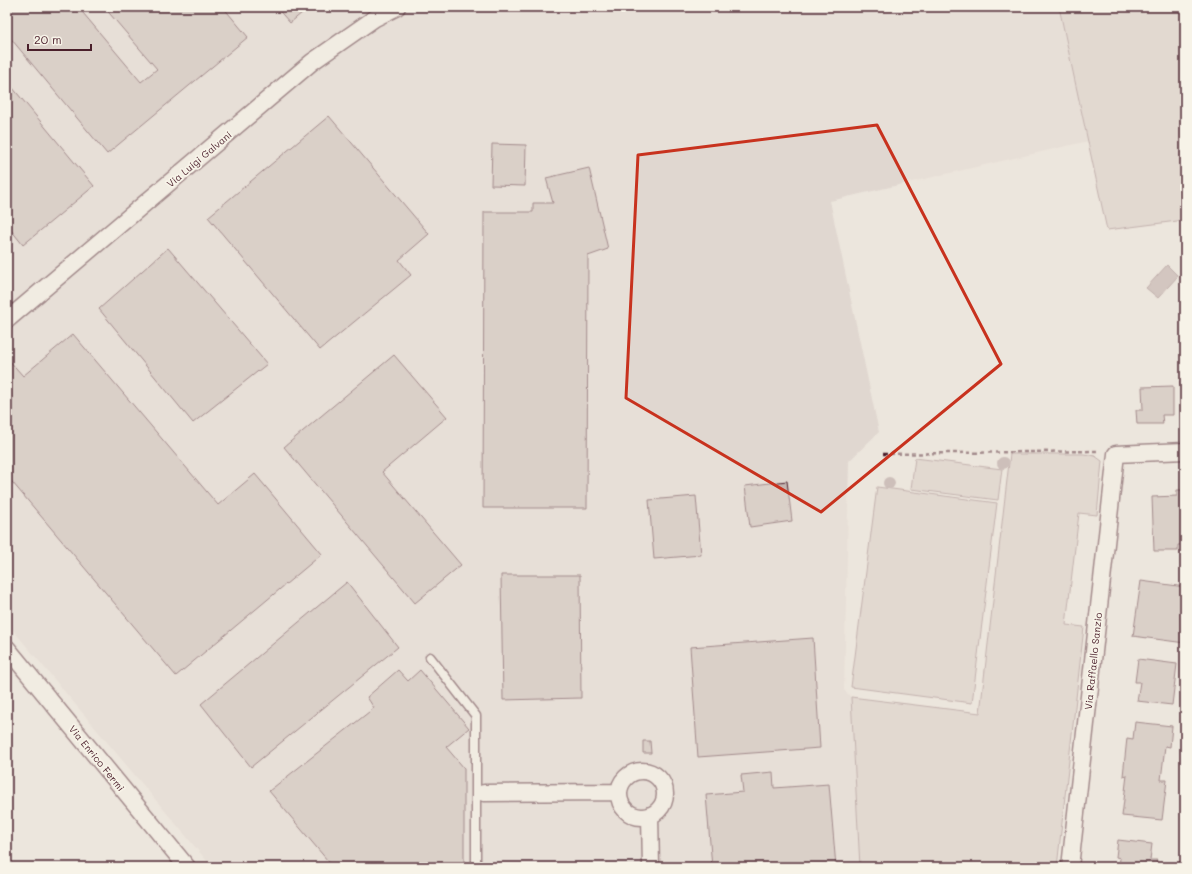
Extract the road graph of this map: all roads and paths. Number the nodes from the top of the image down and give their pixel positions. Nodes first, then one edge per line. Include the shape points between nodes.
1 (397, 7) edge
2 (7, 320) edge
3 (1185, 452) edge
4 (883, 454) dead end
5 (1116, 454) junction
6 (7, 648) edge
7 (430, 657) dead end
8 (619, 792) junction
9 (484, 793) dead end
10 (650, 815) junction
11 (187, 867) edge
12 (476, 867) edge
13 (651, 867) edge
14 (1070, 867) edge

1 - 2 street, Via Luigi Galvani via 375,18 312,62
3 - 5 street
4 - 5 path via 1094,451
5 - 14 street, Via Raffaello Sanzio
6 - 11 street, Via Enrico Fermi
7 - 12 lane via 476,716
8 - 9 street
8 - 10 street via 620,802 630,814
8 - 10 street via 624,780 637,772 651,773 662,783 664,797 658,810
10 - 13 street

